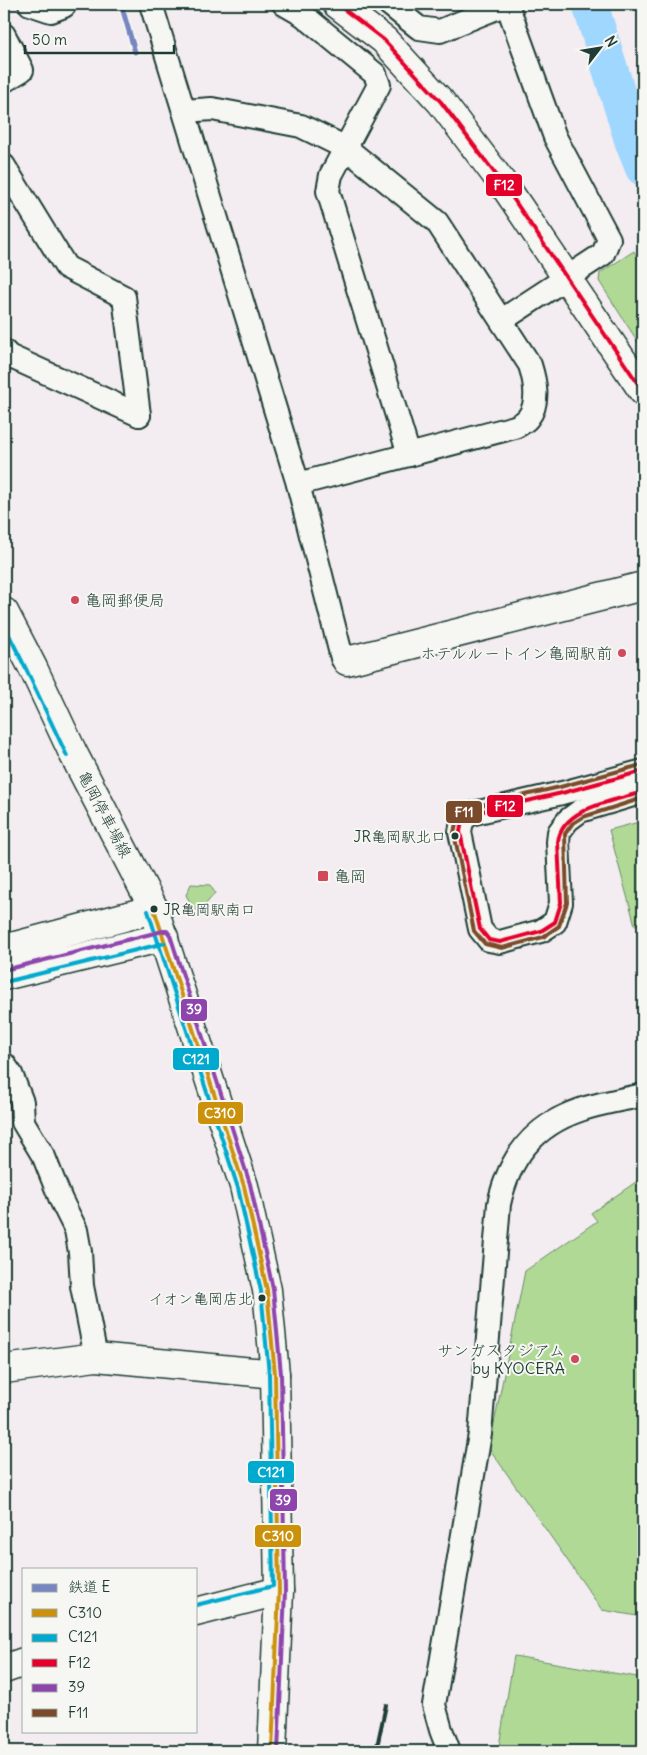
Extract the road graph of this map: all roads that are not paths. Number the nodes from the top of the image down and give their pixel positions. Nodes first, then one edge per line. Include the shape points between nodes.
1 (30, 4) edge
2 (65, 4) edge
3 (151, 4) edge
4 (284, 4) edge
5 (337, 4) edge
6 (388, 4) edge
7 (507, 4) edge
8 (4, 35) edge
9 (4, 81) edge
10 (184, 111) junction
11 (346, 148) junction
12 (4, 166) edge
13 (567, 276) junction
14 (502, 320) junction
15 (4, 351) edge
16 (643, 392) edge
17 (409, 455) junction
18 (298, 484) junction
19 (643, 586) edge
20 (4, 612) edge
21 (347, 661) joint
22 (643, 771) edge
23 (643, 792) edge
24 (154, 909) junction
25 (164, 937) junction
26 (4, 949) edge
27 (4, 976) edge
28 (4, 1064) edge
29 (643, 1095) edge
30 (96, 1357) junction
31 (4, 1369) edge
32 (275, 1374) junction
33 (279, 1591) junction
34 (198, 1611) edge
35 (22, 1663) edge
36 (4, 1669) edge
37 (272, 1751) edge
38 (449, 1751) edge

1 - 2 street via 51,11
3 - 10 street
4 - 11 street via 303,15 375,74 379,86
5 - 13 street via 384,40 441,102
6 - 7 street via 419,28 440,31
7 - 13 street via 555,137 608,239 603,254
8 - 9 street via 22,70
10 - 11 street via 212,109 300,126
10 - 18 street
11 - 14 street via 437,222
11 - 17 street via 331,175 328,191
12 - 15 street via 66,267 124,297 139,415
13 - 14 street
13 - 16 street
14 - 17 street via 530,365 536,382 535,402 528,418 515,427
17 - 18 street
18 - 21 street via 342,658
19 - 21 street
20 - 24 street, 亀岡停車場線
22 - 23 street via 470,814 462,821 460,832 480,929 489,940 500,942 541,932 555,922 561,903 559,832 580,811
24 - 25 street, 亀岡停車場線
24 - 26 street
25 - 27 street
25 - 32 street, 亀岡停車場線 via 244,1186 267,1290
28 - 30 street via 22,1102 23,1122 44,1157 76,1230 82,1286
29 - 38 street via 580,1110 560,1119 524,1147 504,1183 499,1204 480,1434 434,1705
30 - 31 street
30 - 32 street
32 - 33 street, 亀岡停車場線
33 - 34 street
33 - 37 street, 亀岡停車場線
35 - 36 street

